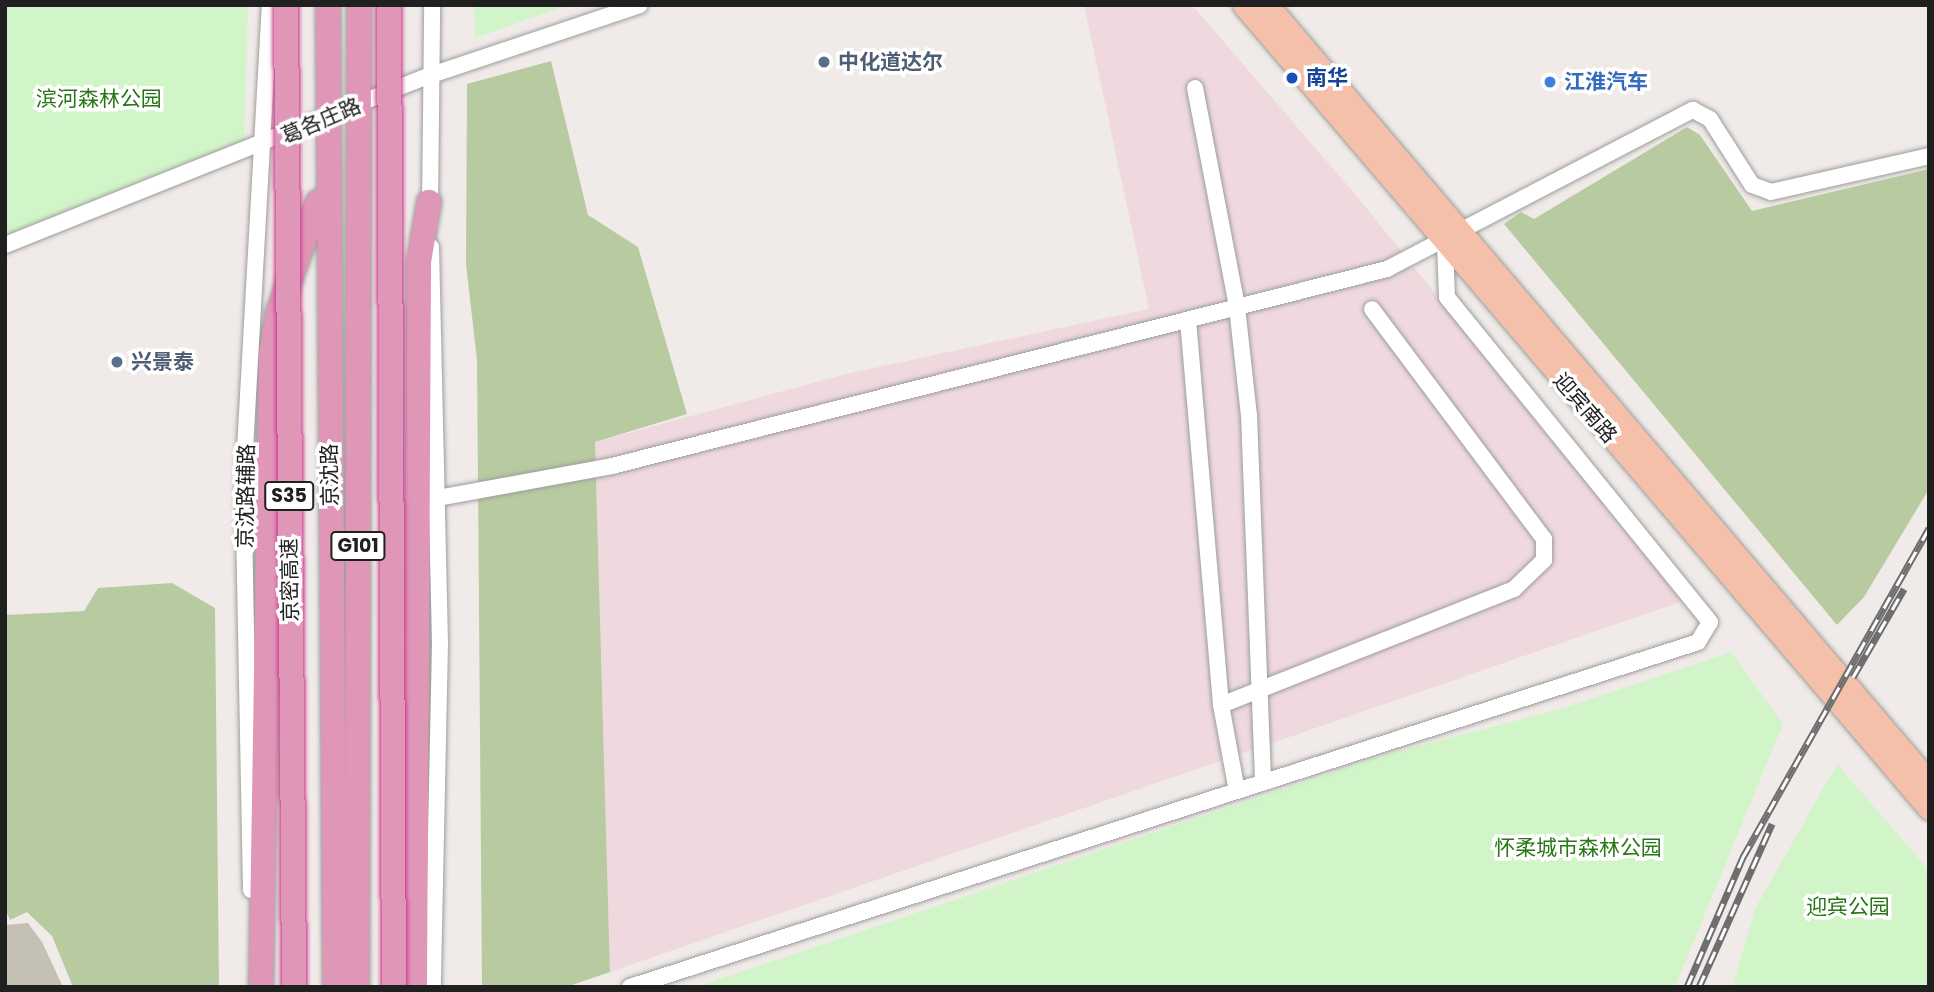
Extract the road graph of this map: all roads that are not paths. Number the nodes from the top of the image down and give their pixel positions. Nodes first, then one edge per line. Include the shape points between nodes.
1 (270, 5) edge
2 (286, 5) edge
3 (328, 5) edge
4 (359, 5) edge
5 (389, 5) edge
6 (432, 5) edge
7 (640, 5) edge
8 (1243, 5) edge
9 (1268, 5) edge
10 (431, 75) junction
11 (1195, 88) dead end
12 (359, 105) junction
13 (329, 117) junction
14 (265, 145) junction
15 (1929, 156) edge
16 (327, 171) junction
17 (429, 202) junction
18 (359, 223) junction
19 (1454, 240) junction
20 (5, 245) edge
21 (1237, 307) junction
22 (1372, 309) dead end
23 (420, 319) junction
24 (1188, 320) junction
25 (438, 498) junction
26 (1261, 690) junction
27 (1221, 705) junction
28 (1929, 780) edge
29 (1263, 783) junction
30 (1237, 791) junction
31 (1929, 809) edge
32 (252, 987) edge
33 (261, 987) edge
34 (293, 987) edge
35 (335, 987) edge
36 (357, 987) edge
37 (394, 987) edge
38 (415, 987) edge
39 (433, 987) edge
40 (630, 987) edge

1 - 14 street, 京沈路辅路
2 - 34 highway, 京密高速 / S35, bridge
3 - 13 highway, 京沈路 / G101
4 - 12 highway, 京沈路 / G101
5 - 37 highway, bridge
6 - 10 street
7 - 10 street, 葛各庄路
8 - 19 main road, 迎宾南路
9 - 19 main road, 迎宾南路
10 - 12 street, 葛各庄路
10 - 17 street
11 - 21 street
12 - 13 street, 葛各庄路
12 - 18 highway, 京沈路 / G101
13 - 14 street, 葛各庄路
13 - 16 highway, 京沈路 / G101
14 - 20 street, 葛各庄路
14 - 32 street, 京沈路辅路 via 243,485
15 - 19 street via 1771,192 1752,185 1710,119 1693,110
16 - 33 highway via 278,313 271,355
16 - 35 highway, 京沈路 / G101
17 - 23 highway via 419,262
17 - 25 street
18 - 23 highway
18 - 36 highway, 京沈路 / G101
19 - 21 street via 1387,269
19 - 28 main road, 迎宾南路
19 - 29 street via 1447,297 1710,622 1698,642
19 - 31 main road, 迎宾南路
21 - 24 street
21 - 26 street via 1249,415
22 - 26 street via 1544,539 1544,560 1514,589
23 - 38 highway
24 - 25 street via 612,467
24 - 27 street
25 - 39 street
26 - 27 street
26 - 29 street
27 - 30 street
29 - 30 street
30 - 40 street

